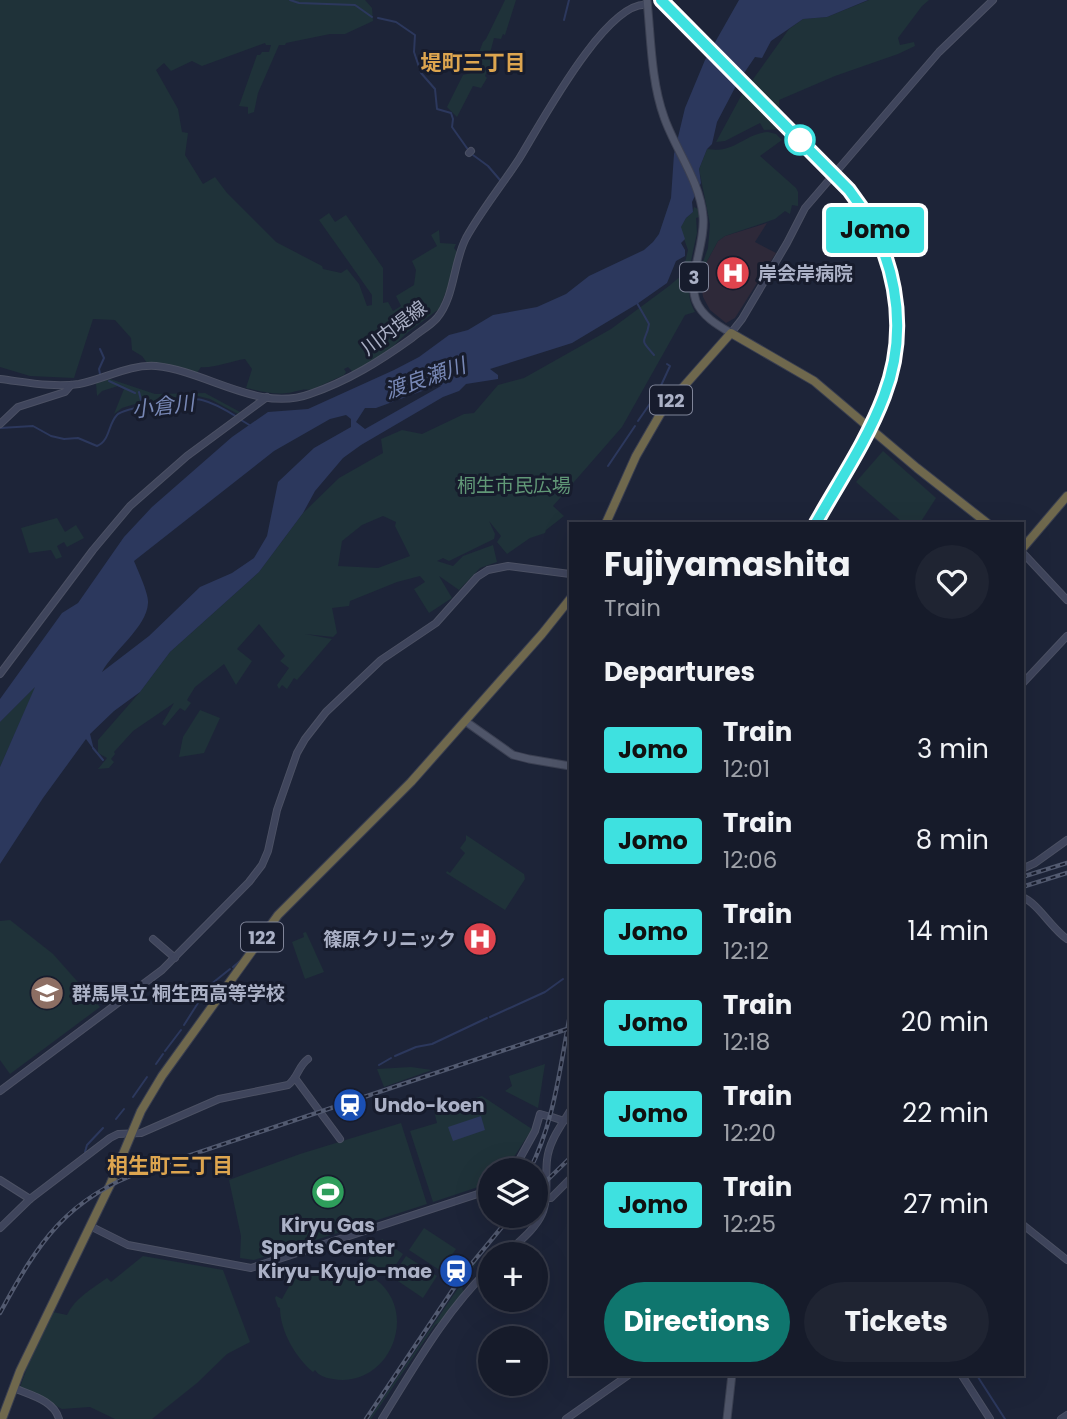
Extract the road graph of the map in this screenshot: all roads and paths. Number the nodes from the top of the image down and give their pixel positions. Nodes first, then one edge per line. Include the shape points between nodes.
1 (993, 0) edge
2 (647, 2) edge
3 (731, 333) junction
4 (0, 379) edge
5 (71, 385) junction
6 (267, 397) junction
7 (0, 424) edge
8 (1067, 496) edge
9 (606, 522) edge
10 (986, 522) edge
11 (1024, 549) edge
12 (1024, 553) edge
13 (569, 574) edge
14 (569, 600) edge
15 (1067, 600) edge
16 (1067, 636) edge
17 (0, 674) edge
18 (1024, 682) edge
19 (465, 721) junction
20 (569, 766) edge
21 (1067, 840) edge
22 (1024, 868) edge
23 (1024, 898) edge
24 (153, 939) dead end
25 (1067, 939) edge
26 (175, 958) junction
27 (308, 1059) dead end
28 (295, 1078) junction
29 (0, 1091) edge
30 (569, 1113) edge
31 (564, 1121) junction
32 (132, 1134) junction
33 (341, 1139) dead end
34 (520, 1158) edge
35 (548, 1158) edge
36 (0, 1180) edge
37 (569, 1180) edge
38 (478, 1194) edge
39 (548, 1198) edge
40 (30, 1199) junction
41 (90, 1226) junction
42 (1024, 1226) edge
43 (0, 1228) edge
44 (531, 1228) edge
45 (518, 1242) edge
46 (1067, 1260) edge
47 (478, 1280) edge
48 (626, 1376) edge
49 (732, 1376) edge
50 (962, 1376) edge
51 (14, 1388) junction
52 (1067, 1415) edge
53 (2, 1419) edge
54 (59, 1419) edge
55 (382, 1419) edge
56 (566, 1419) edge
57 (727, 1419) edge
58 (990, 1419) edge
59 (1061, 1419) edge

1 - 3 street via 939,52 805,208
2 - 3 main road, 3 via 657,91 702,206 704,229 694,296 705,315
2 - 6 street, 川内堤線 via 614,21 567,79 465,239 448,297 434,321 371,366 322,390 294,399
3 - 9 highway, 122 via 662,411
3 - 10 highway via 823,387
4 - 5 street, 川内堤線
5 - 6 street, 川内堤線 via 158,366
5 - 7 street via 65,392 18,407
6 - 17 street via 124,512
8 - 11 highway
12 - 15 street
13 - 26 street via 508,566 484,572 436,623 382,660 334,704 312,728 298,753 262,864
14 - 19 highway, 122
16 - 18 street
19 - 20 main road via 519,757
19 - 32 highway, 122 via 275,918 158,1081
21 - 22 street
23 - 25 street
24 - 26 street
26 - 29 street
27 - 28 street
28 - 32 street via 288,1085 211,1102
28 - 33 street
30 - 31 street
31 - 34 street via 540,1114
31 - 35 street
32 - 40 street via 106,1140
32 - 41 highway, 122
36 - 40 street
37 - 39 street
38 - 41 street via 251,1268 128,1245
40 - 43 street
41 - 51 highway, 122
42 - 46 street
44 - 45 street
47 - 55 street via 449,1314
48 - 56 street
49 - 57 main road
50 - 58 street
51 - 53 highway, 122
51 - 54 street via 50,1405
52 - 59 street

